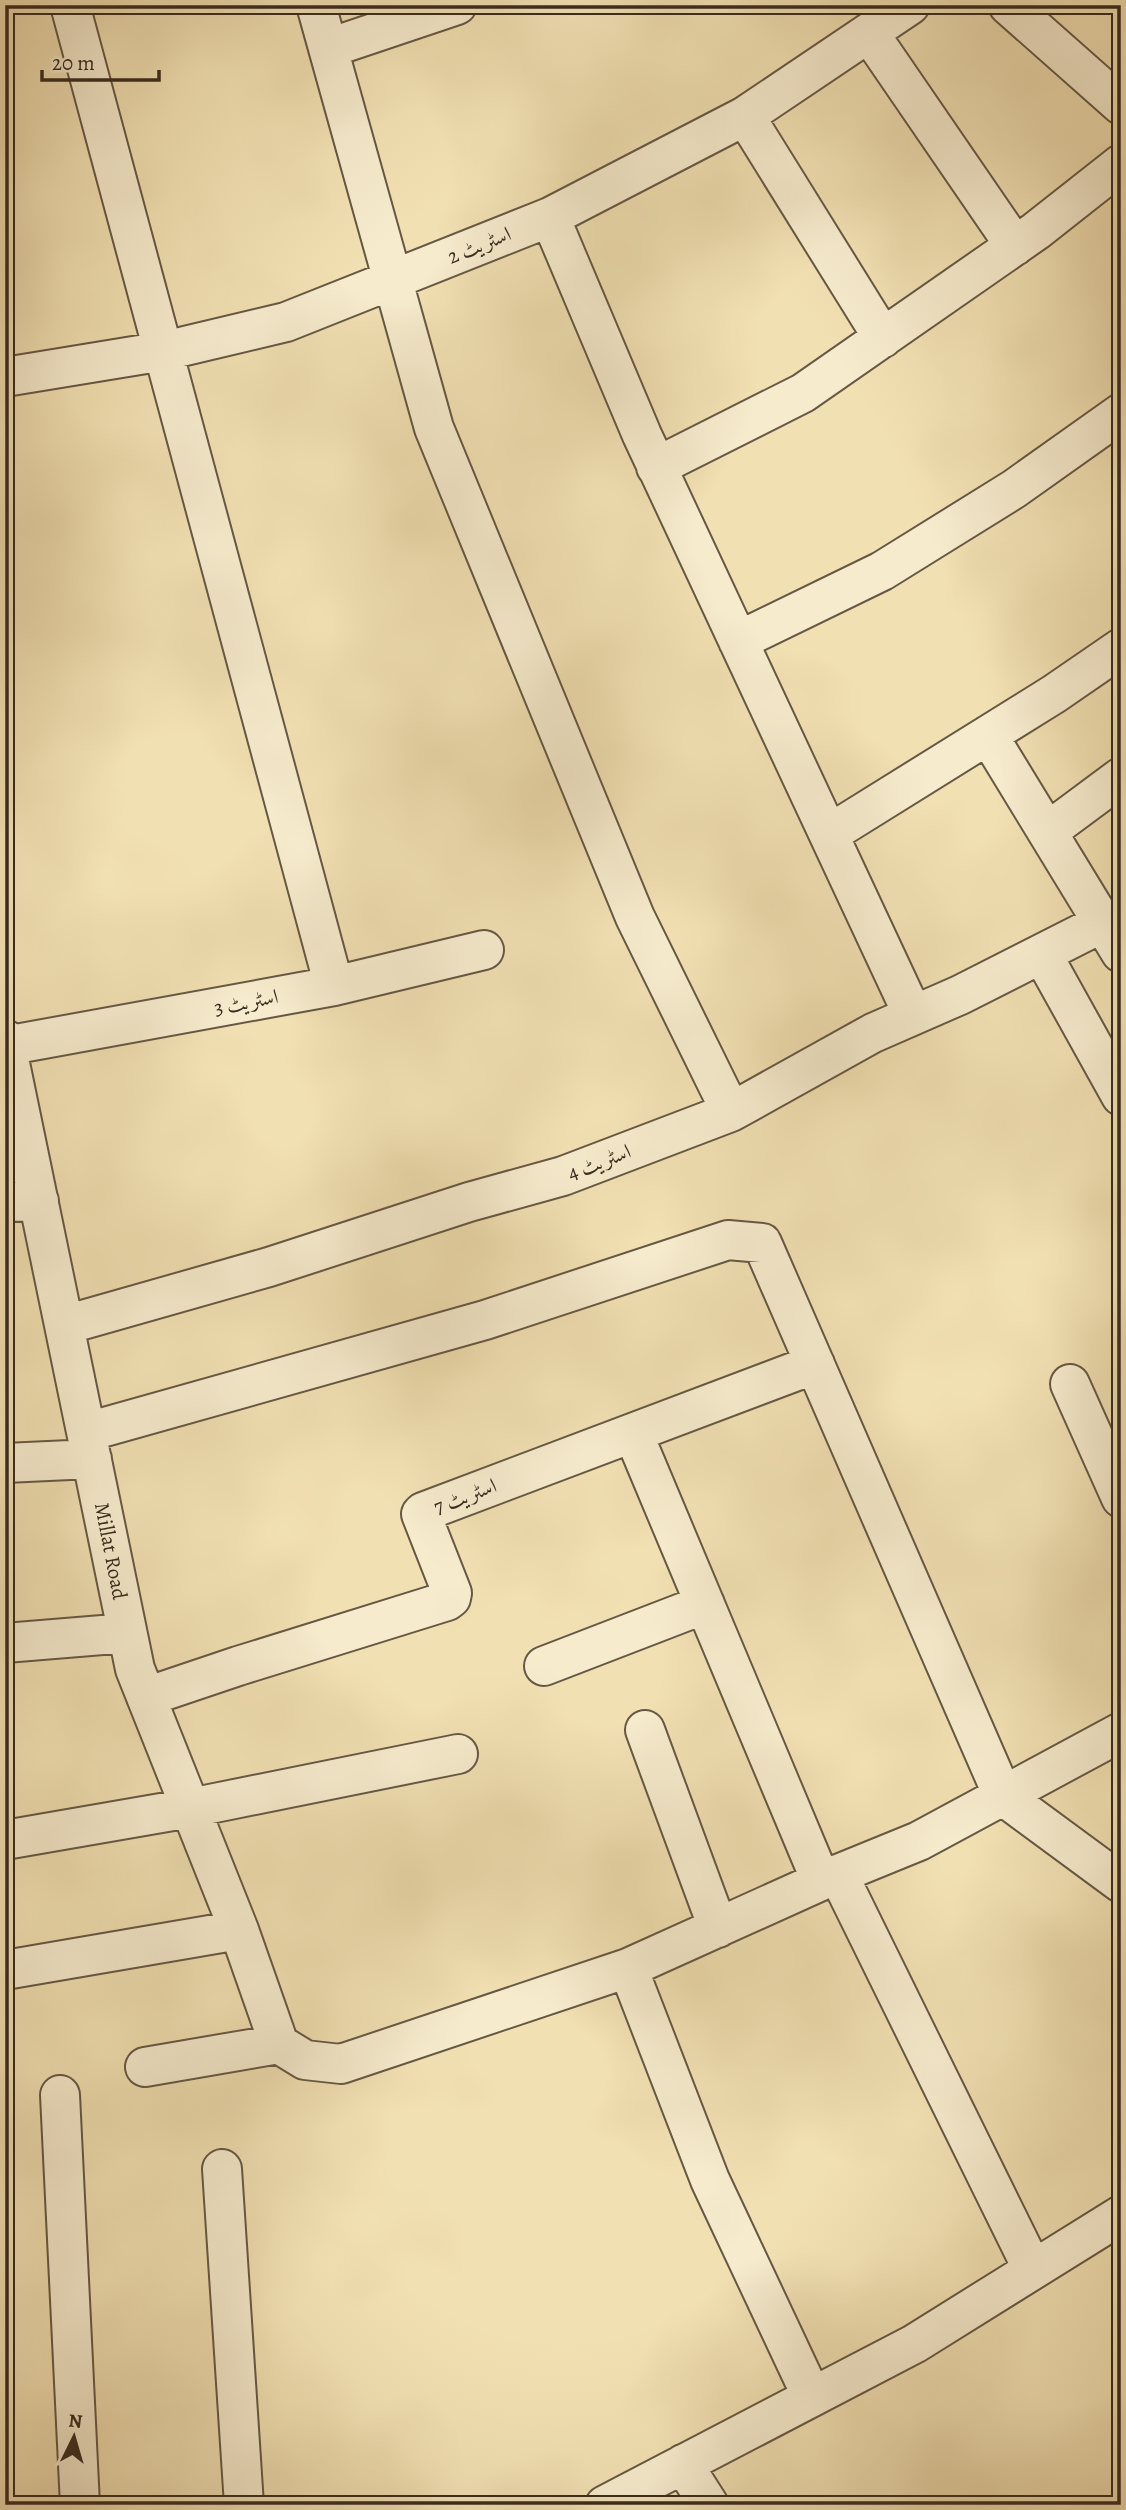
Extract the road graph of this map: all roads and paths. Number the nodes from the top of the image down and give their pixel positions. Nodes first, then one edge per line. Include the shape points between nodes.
1 (70, 5) edge
2 (316, 5) edge
3 (457, 5) edge
4 (910, 5) edge
5 (1008, 5) edge
6 (869, 33) junction
7 (328, 48) junction
8 (1121, 105) edge
9 (745, 116) junction
10 (1121, 163) edge
11 (550, 217) junction
12 (1015, 246) junction
13 (393, 279) junction
14 (883, 338) junction
15 (164, 351) junction
16 (5, 377) edge
17 (1121, 413) edge
18 (656, 467) junction
19 (738, 640) junction
20 (1121, 648) edge
21 (988, 735) junction
22 (1121, 777) edge
23 (1047, 832) junction
24 (829, 834) junction
25 (1111, 938) edge
26 (484, 950) dead end
27 (1042, 954) junction
28 (334, 986) junction
29 (913, 1015) junction
30 (6, 1044) edge
31 (1121, 1096) edge
32 (731, 1112) junction
33 (22, 1202) edge
34 (65, 1325) junction
35 (815, 1364) junction
36 (1070, 1384) dead end
37 (633, 1433) junction
38 (90, 1446) junction
39 (5, 1463) edge
40 (1121, 1498) edge
41 (705, 1604) junction
42 (127, 1633) junction
43 (5, 1643) edge
44 (544, 1666) dead end
45 (146, 1697) junction
46 (645, 1730) dead end
47 (1121, 1732) edge
48 (458, 1754) dead end
49 (1003, 1796) junction
50 (190, 1808) junction
51 (5, 1840) edge
52 (830, 1878) junction
53 (1121, 1884) edge
54 (719, 1928) junction
55 (239, 1930) junction
56 (628, 1968) junction
57 (5, 1970) edge
58 (279, 2044) junction
59 (145, 2067) dead end
60 (60, 2095) dead end
61 (222, 2169) dead end
62 (1121, 2215) edge
63 (1033, 2270) junction
64 (812, 2397) junction
65 (683, 2464) junction
66 (80, 2505) edge
67 (244, 2505) edge
68 (605, 2505) edge
69 (709, 2505) edge

1 - 15 street
2 - 7 street
3 - 7 street
4 - 6 street, اسٹریٹ 2
5 - 8 street
6 - 9 street, اسٹریٹ 2
6 - 12 street
7 - 13 street
9 - 11 street, اسٹریٹ 2
9 - 14 street
10 - 12 street
11 - 13 street, اسٹریٹ 2
11 - 18 street
12 - 14 street
13 - 15 street, اسٹریٹ 2 via 286,322
13 - 32 street via 434,428 635,918
14 - 18 street via 803,393
15 - 16 street, اسٹریٹ 2
15 - 28 street
17 - 19 street via 1014,489 882,571
18 - 19 street
19 - 24 street
20 - 21 street
21 - 23 street
21 - 24 street
22 - 23 street
23 - 25 street
24 - 29 street
25 - 27 street, اسٹریٹ 4
26 - 28 street, اسٹریٹ 3
27 - 29 street, اسٹریٹ 4
27 - 31 street
28 - 30 street, اسٹریٹ 3
29 - 32 street, اسٹریٹ 4
30 - 33 street, Millat Road
32 - 34 street, اسٹریٹ 4 via 563,1176
33 - 34 street, Millat Road
34 - 38 street, Millat Road
35 - 37 street, اسٹریٹ 7
35 - 38 street via 762,1242 728,1240
35 - 49 street
36 - 40 street
37 - 41 street
37 - 45 street, اسٹریٹ 7 via 421,1514 452,1593 447,1601
38 - 39 street
38 - 42 street, Millat Road
41 - 44 street
41 - 52 street
42 - 43 street
42 - 45 street, Millat Road
45 - 50 street, Millat Road
46 - 54 street
47 - 49 street
48 - 50 street
49 - 52 street via 919,1841
49 - 53 street
50 - 51 street
50 - 55 street, Millat Road
52 - 54 street
52 - 63 street
54 - 56 street
55 - 57 street
55 - 58 street, Millat Road
56 - 58 street via 341,2064 305,2060
56 - 64 street via 710,2180
58 - 59 street
60 - 66 street
61 - 67 street
62 - 63 street
63 - 64 street via 914,2344
64 - 65 street
65 - 68 street
65 - 69 street

